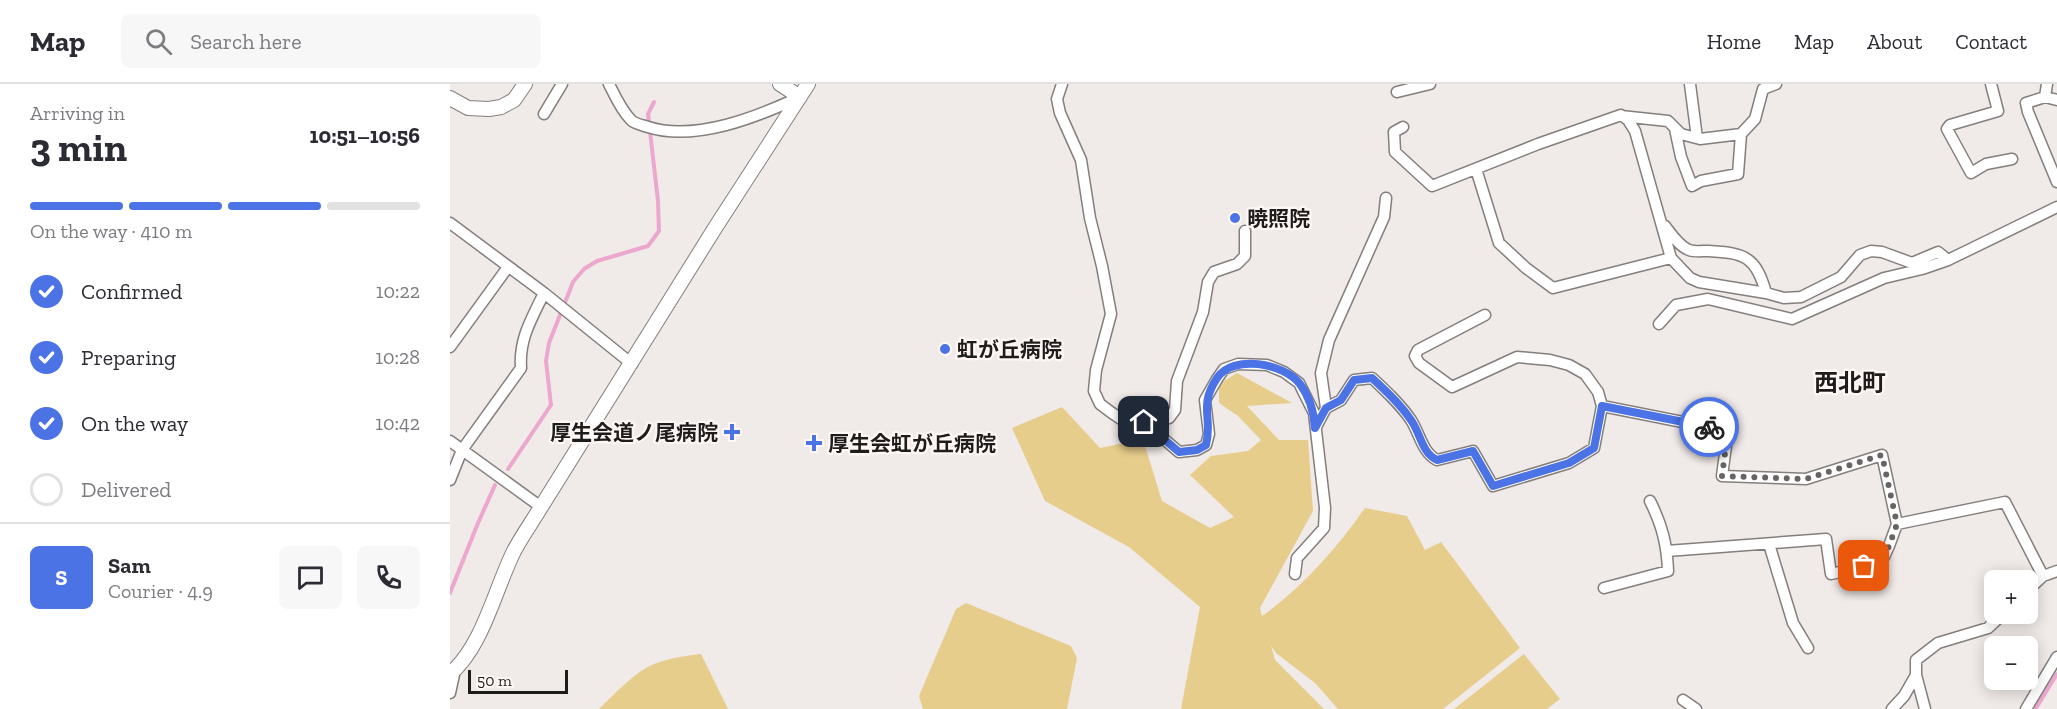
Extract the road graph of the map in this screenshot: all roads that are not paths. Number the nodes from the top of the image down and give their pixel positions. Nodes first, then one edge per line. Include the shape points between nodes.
1 (525, 84) edge
2 (562, 84) edge
3 (609, 84) edge
4 (780, 84) edge
5 (808, 84) edge
6 (1062, 84) edge
7 (1430, 84) edge
8 (1690, 84) edge
9 (1776, 84) edge
10 (1991, 84) edge
11 (2047, 84) edge
12 (1397, 92) dead end
13 (800, 97) junction
14 (2045, 97) junction
15 (450, 98) edge
16 (2057, 100) edge
17 (544, 114) dead end
18 (1621, 116) junction
19 (1403, 127) dead end
20 (1675, 129) junction
21 (1741, 134) junction
22 (1697, 138) junction
23 (2012, 159) dead end
24 (1476, 169) junction
25 (2057, 182) edge
26 (1386, 198) dead end
27 (2057, 207) edge
28 (1662, 224) junction
29 (452, 228) edge
30 (1245, 231) dead end
31 (1671, 258) junction
32 (1948, 260) junction
33 (508, 267) junction
34 (544, 293) junction
35 (1766, 293) junction
36 (1485, 315) dead end
37 (1659, 324) dead end
38 (450, 347) edge
39 (632, 364) junction
40 (1602, 406) junction
41 (1326, 408) junction
42 (1144, 422) junction
43 (1315, 428) junction
44 (450, 441) edge
45 (462, 450) junction
46 (450, 480) edge
47 (1650, 501) dead end
48 (541, 507) junction
49 (1897, 524) junction
50 (1769, 544) junction
51 (1667, 551) junction
52 (2057, 571) edge
53 (1295, 574) dead end
54 (2043, 576) junction
55 (2038, 581) edge
56 (1604, 588) dead end
57 (1992, 624) edge
58 (1808, 648) dead end
59 (2057, 657) edge
60 (452, 672) edge
61 (1916, 675) junction
62 (450, 693) edge
63 (1683, 700) dead end
64 (1696, 709) edge
65 (1893, 709) edge
66 (1925, 709) edge
67 (2026, 709) edge

1 - 15 street via 514,100 501,107 468,108
2 - 17 street
3 - 13 street via 631,120 658,131 680,133 728,125
4 - 13 street
5 - 13 street
6 - 42 street via 1060,113 1081,160 1111,314 1094,391 1100,404 1120,419
7 - 12 street
8 - 22 street
9 - 21 street via 1762,89 1755,119
10 - 23 street via 1998,111 1947,129 1971,173 1986,164
11 - 14 street
13 - 39 street
14 - 16 street
14 - 25 street via 2026,104
18 - 20 street via 1668,121
18 - 24 street
18 - 28 street via 1635,131
19 - 24 street via 1394,132 1395,152 1432,186
20 - 21 street via 1692,186 1738,174
20 - 22 street
21 - 22 street
24 - 31 street via 1499,243 1553,288
26 - 41 street via 1384,217 1329,340 1321,372
27 - 32 street
28 - 31 street
28 - 35 street via 1689,250 1739,254 1750,260 1761,274
29 - 33 street
30 - 42 street via 1245,256 1237,264 1214,272 1208,282 1203,312 1177,381 1175,410 1169,418
31 - 35 street via 1699,282
32 - 35 street via 1938,252 1912,263 1871,251 1860,255 1841,277 1801,297
32 - 37 street via 1884,278 1792,319 1708,299 1676,305
33 - 34 street
33 - 38 street
34 - 39 street
34 - 45 street via 525,334 521,368
36 - 40 street via 1418,350 1415,356 1419,363 1452,387 1517,357 1569,365 1585,374 1598,392
39 - 48 street
40 - 41 street via 1594,448 1569,463 1493,486 1473,451 1437,460 1428,456 1412,422 1372,378 1354,380 1341,400
40 - 49 street via 1728,431 1722,476 1806,479 1882,455
41 - 43 street
42 - 43 street via 1179,452 1197,450 1206,445 1209,434 1205,400 1224,369 1238,364 1267,365 1299,383 1314,413
43 - 53 street via 1324,528 1297,558
44 - 45 street
45 - 46 street
45 - 48 street
47 - 51 street via 1661,522
48 - 60 street via 514,551 471,646
49 - 50 street via 1881,563 1831,574 1826,539
49 - 54 street via 2005,502
50 - 51 street
50 - 58 street via 1793,623
51 - 56 street via 1668,571
52 - 54 street
54 - 55 street
57 - 61 street via 1938,644 1917,660
59 - 67 street
60 - 62 street
61 - 65 street
61 - 66 street
63 - 64 street

